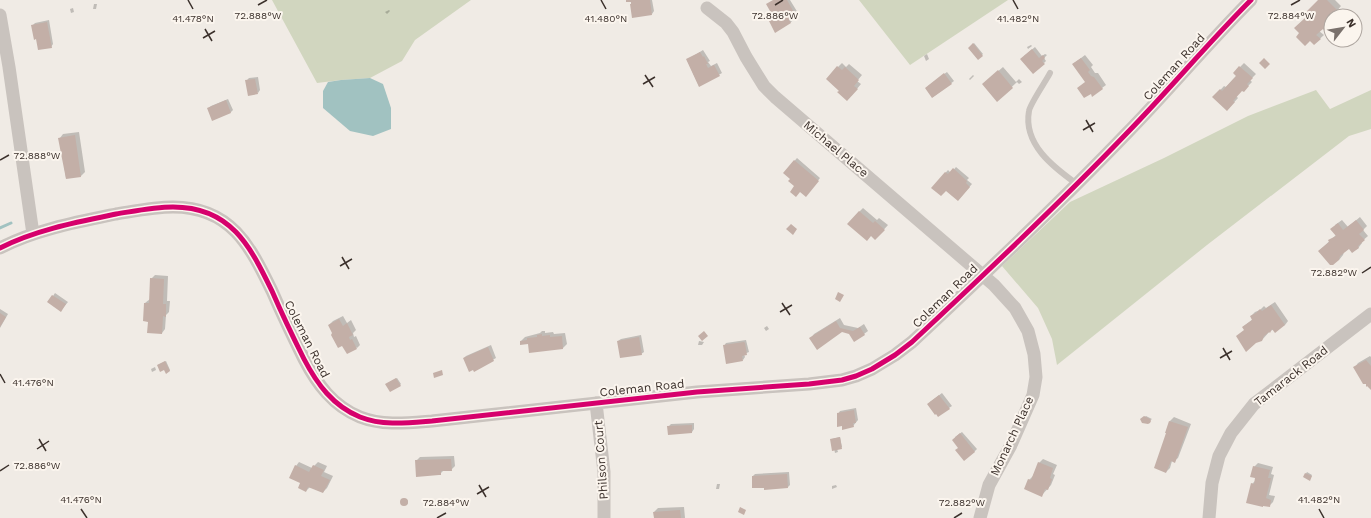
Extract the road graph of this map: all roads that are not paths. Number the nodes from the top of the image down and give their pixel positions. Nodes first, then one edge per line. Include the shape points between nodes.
1 (1251, 0) edge
2 (707, 8) dead end
3 (0, 15) edge
4 (1050, 73) dead end
5 (1077, 184) junction
6 (33, 234) junction
7 (0, 248) edge
8 (982, 274) junction
9 (1371, 314) edge
10 (596, 403) junction
11 (604, 518) edge
12 (980, 518) edge
13 (1209, 518) edge

1 - 5 street, Coleman Road
2 - 8 street, Michael Place via 733,32 764,86 774,96
3 - 6 street
4 - 5 lane via 1029,109 1031,135 1044,157
5 - 8 street, Coleman Road
6 - 7 street, Coleman Road
6 - 10 street, Coleman Road via 152,208 192,209 220,219 236,231 249,247 315,379 336,404 360,417 380,422 432,422
8 - 10 street, Coleman Road via 912,342 884,362 856,376 823,383
8 - 12 street, Monarch Place via 1015,308 1028,331 1036,377 1033,395 989,485
9 - 13 street, Tamarack Road via 1254,404 1231,432 1219,456
10 - 11 street, Philson Court via 604,472

